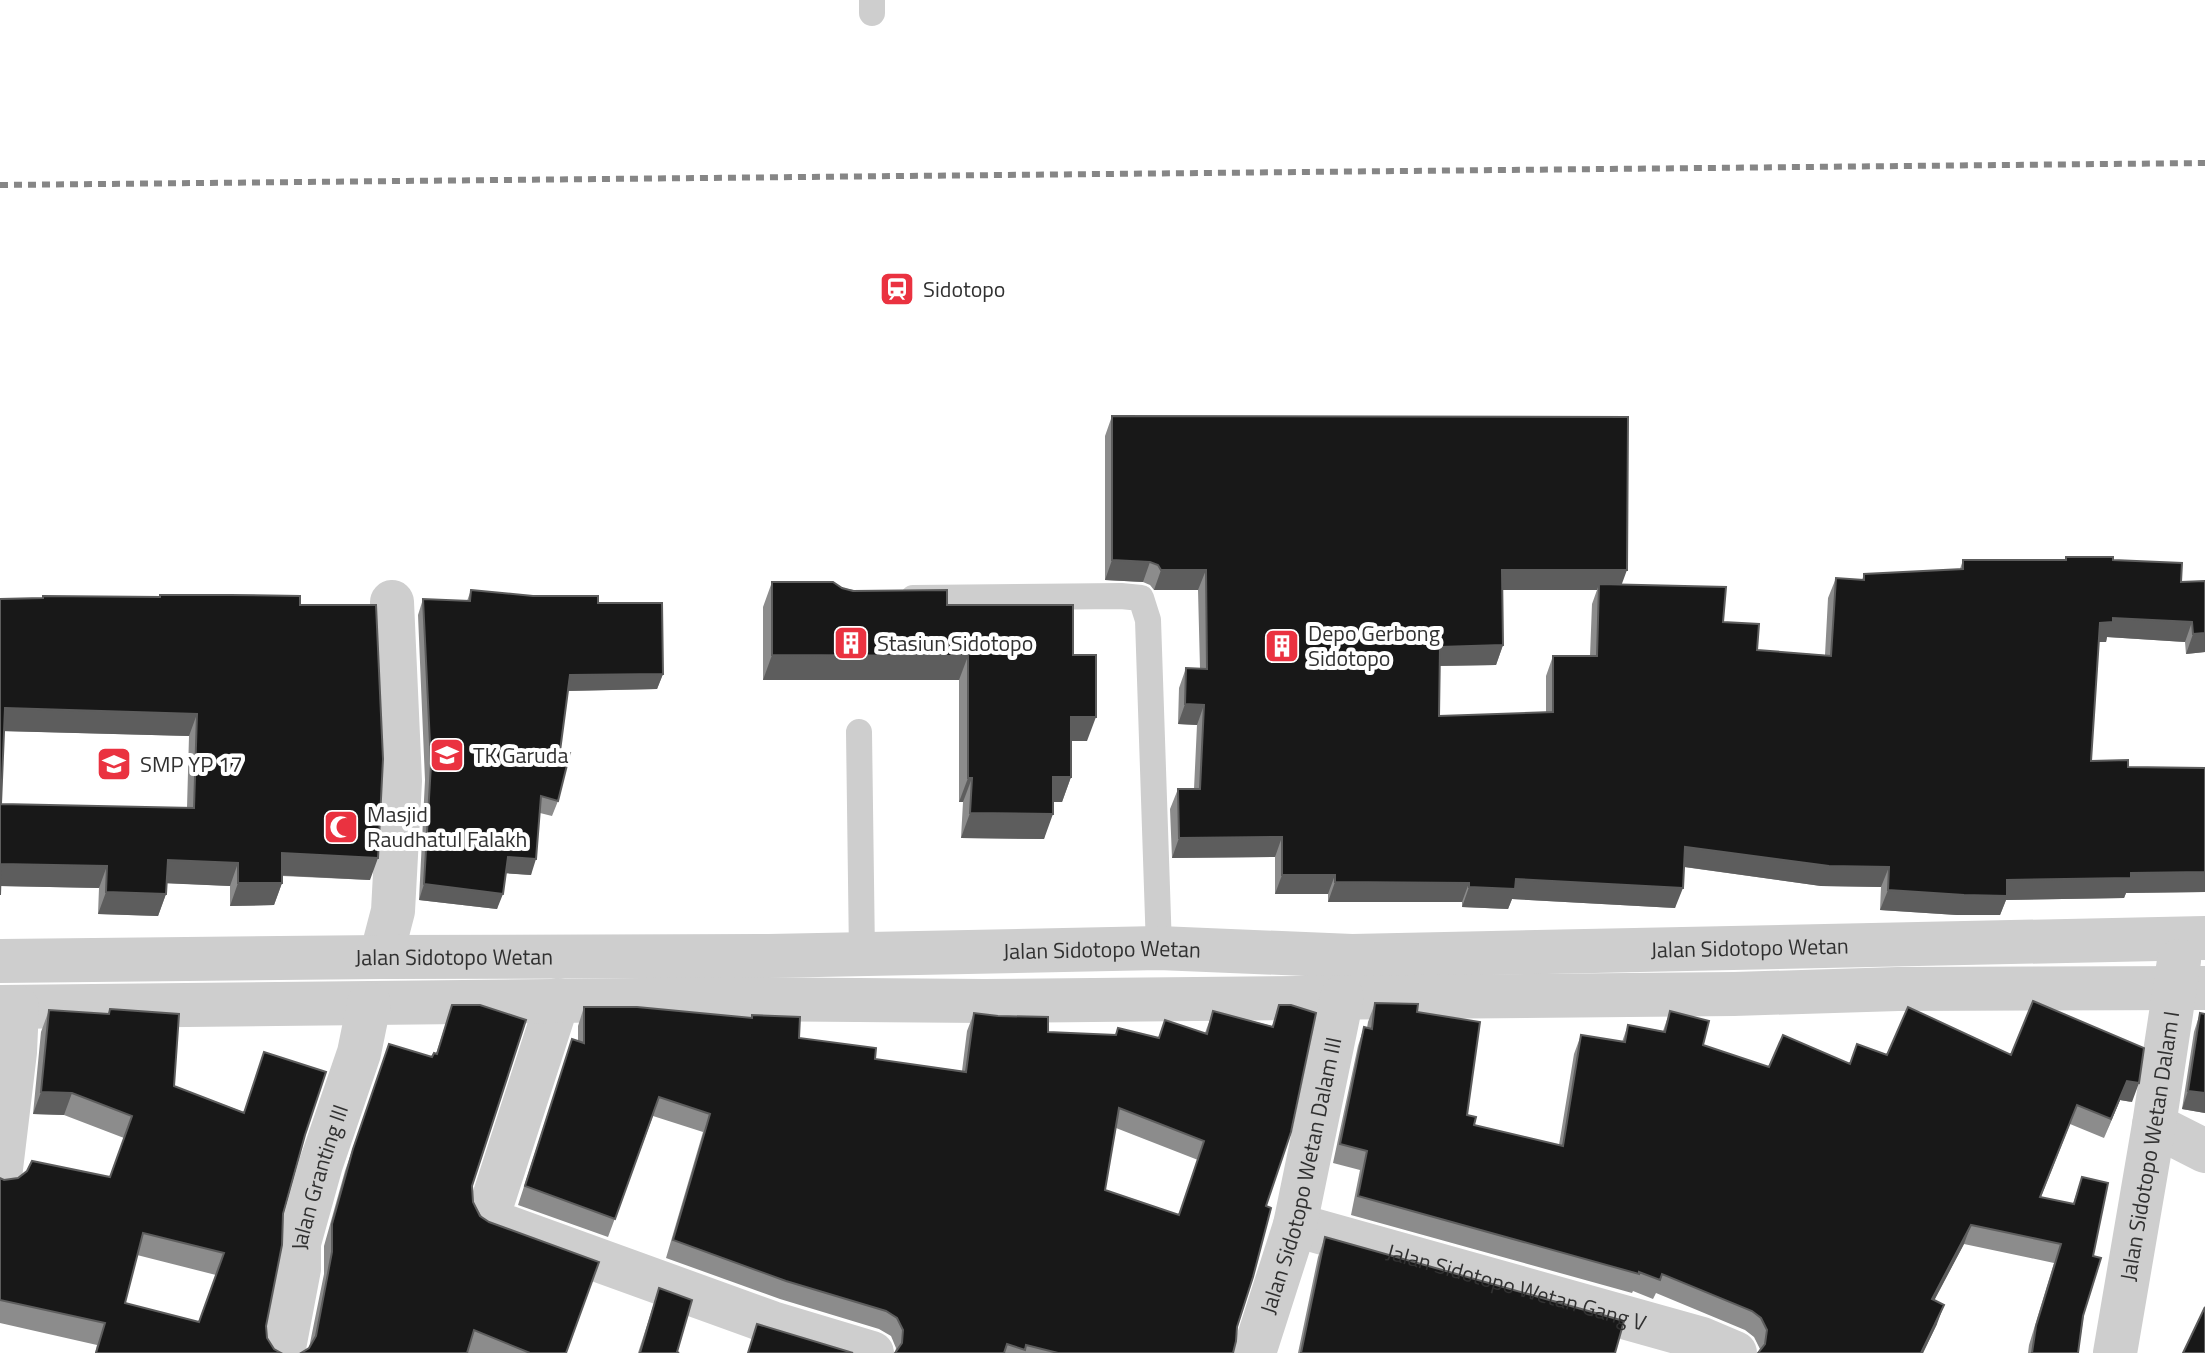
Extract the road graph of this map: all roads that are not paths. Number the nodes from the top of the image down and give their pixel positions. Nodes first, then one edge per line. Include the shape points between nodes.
1 (890, 599) edge
2 (392, 602) dead end
3 (859, 732) dead end
4 (2193, 938) edge
5 (1159, 948) junction
6 (862, 955) junction
7 (381, 957) junction
8 (0, 961) edge
9 (2190, 988) edge
10 (1342, 997) junction
11 (558, 1000) junction
12 (369, 1004) junction
13 (9, 1007) edge
14 (2154, 1125) junction
15 (2205, 1151) edge
16 (0, 1177) edge
17 (1295, 1225) junction
18 (1711, 1348) edge
19 (283, 1353) edge
20 (872, 1353) edge
21 (1254, 1353) edge
22 (2115, 1353) edge

1 - 5 lane via 1141,598 1148,620
2 - 7 street via 400,781 393,911
3 - 6 lane
4 - 5 street, Jalan Sidotopo Wetan via 1352,956
4 - 9 street, Jalan Sidotopo Wetan Dalam I
5 - 6 street, Jalan Sidotopo Wetan
6 - 7 street, Jalan Sidotopo Wetan
7 - 8 street, Jalan Sidotopo Wetan
9 - 10 street, Jalan Sidotopo Wetan
9 - 14 street, Jalan Sidotopo Wetan Dalam I
10 - 11 street, Jalan Sidotopo Wetan
10 - 17 street, Jalan Sidotopo Wetan Dalam III
11 - 12 street, Jalan Sidotopo Wetan
11 - 20 street via 490,1221 772,1323
12 - 13 street, Jalan Sidotopo Wetan
12 - 19 street, Jalan Granting III via 359,1053 299,1243
13 - 16 street via 15,1052
14 - 15 street
14 - 22 street, Jalan Sidotopo Wetan Dalam I
17 - 18 street, Jalan Sidotopo Wetan Gang V
17 - 21 street, Jalan Sidotopo Wetan Dalam III

